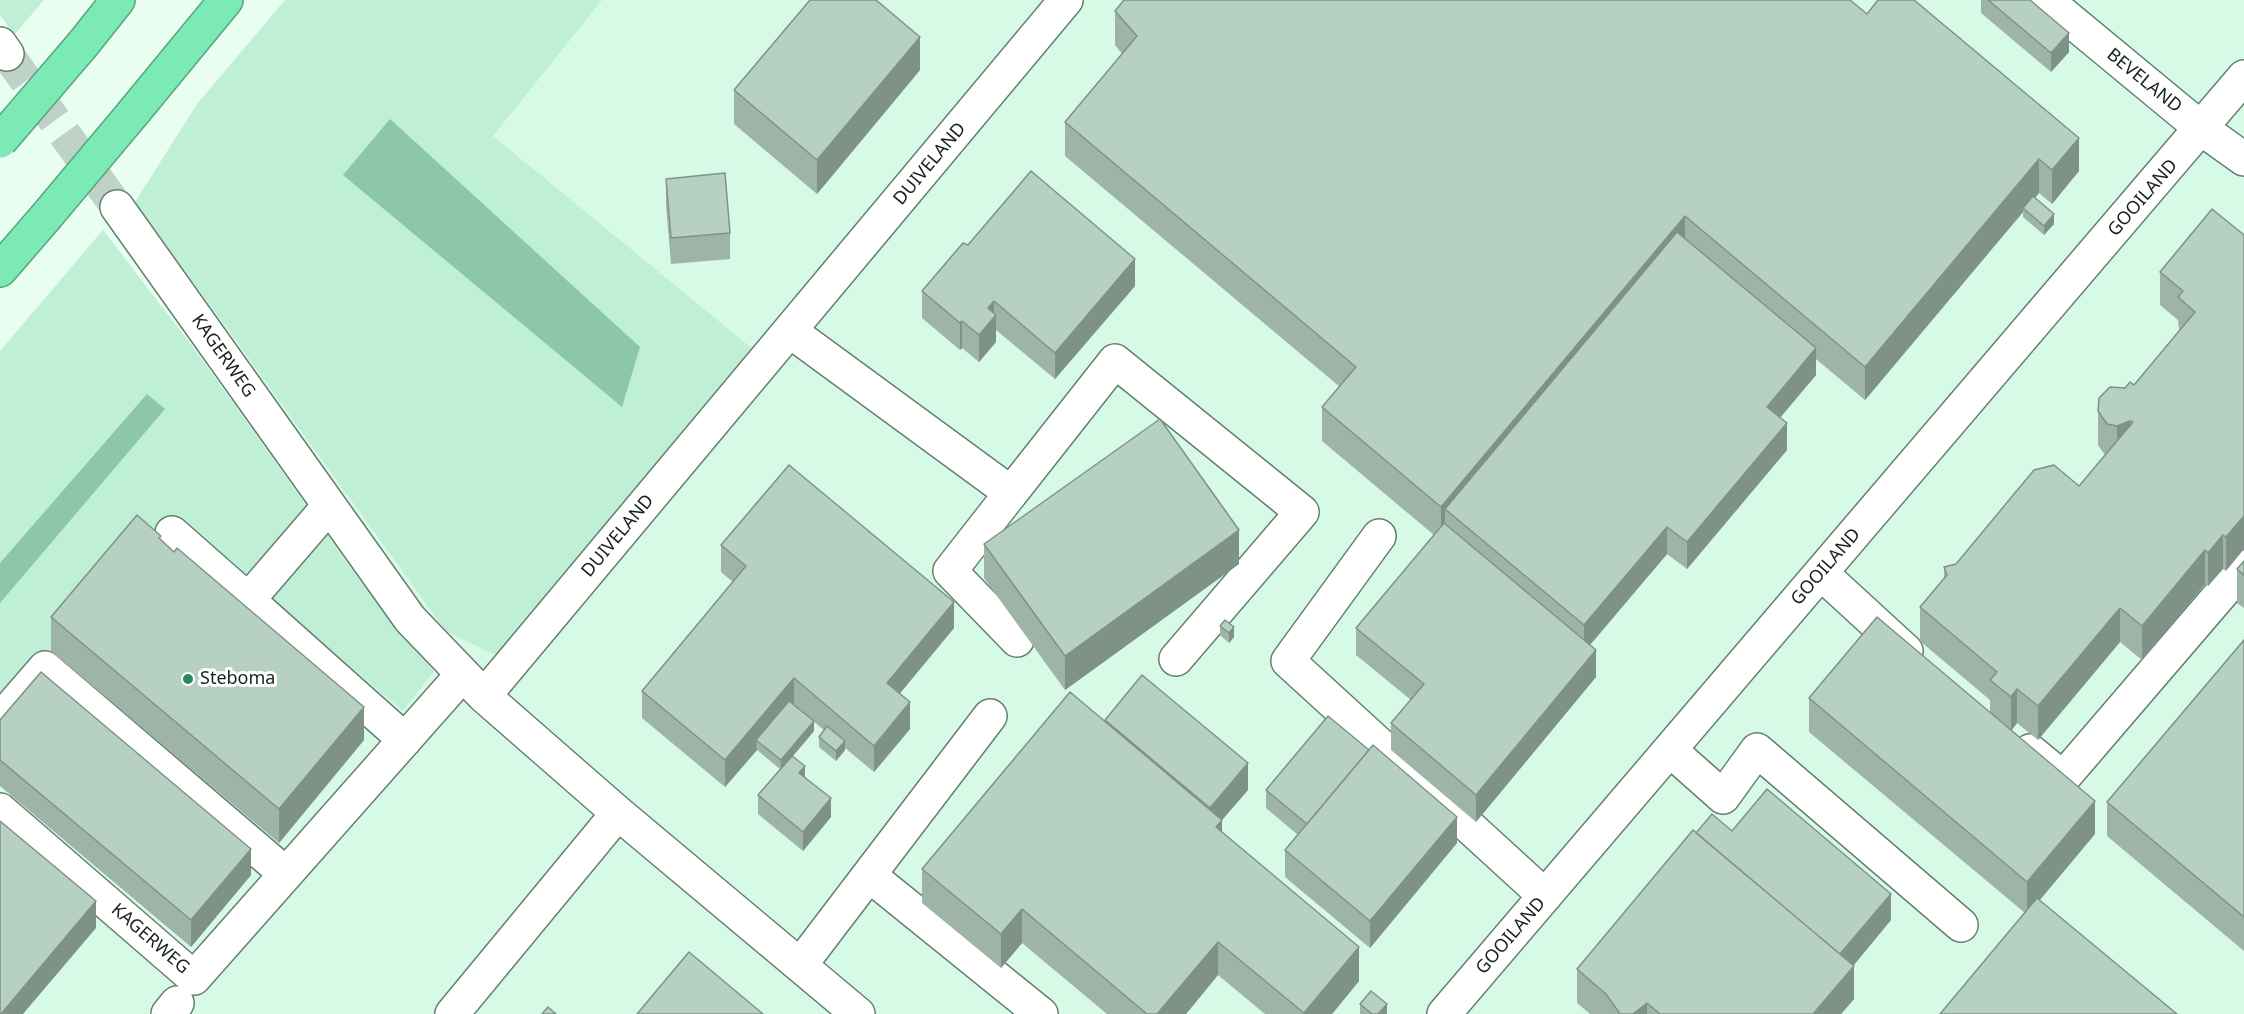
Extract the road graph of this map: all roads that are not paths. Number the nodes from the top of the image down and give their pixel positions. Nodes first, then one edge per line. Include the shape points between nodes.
1 (118, 0) edge
2 (226, 0) edge
3 (1066, 0) edge
4 (2046, 0) edge
5 (2244, 77) edge
6 (2202, 129) junction
7 (0, 141) edge
8 (2244, 159) edge
9 (117, 207) tunnel mouth
10 (0, 270) edge
11 (790, 331) junction
12 (1011, 493) junction
13 (329, 506) junction
14 (172, 533) dead end
15 (1379, 536) dead end
16 (2244, 567) edge
17 (1821, 573) junction
18 (248, 600) junction
19 (1017, 640) dead end
20 (1176, 659) dead end
21 (1930, 671) edge
22 (474, 685) junction
23 (990, 716) dead end
24 (0, 720) edge
25 (2010, 735) edge
26 (405, 740) junction
27 (1670, 750) junction
28 (0, 810) edge
29 (618, 813) junction
30 (286, 874) junction
31 (868, 875) junction
32 (1545, 896) junction
33 (1961, 925) dead end
34 (801, 964) junction
35 (1452, 1011) edge
36 (452, 1014) edge
37 (858, 1014) edge
38 (1041, 1014) edge

1 - 7 highway, bridge
2 - 10 highway, bridge
3 - 11 street, DUIVELAND
4 - 6 street, BEVELAND
5 - 6 street, GOOILAND
6 - 8 street, BEVELAND
6 - 17 street, GOOILAND
9 - 13 street, KAGERWEG
11 - 12 street
11 - 22 street, DUIVELAND
12 - 19 street via 950,571
12 - 20 street via 1115,361 1302,512
13 - 18 street
13 - 22 street, KAGERWEG via 410,619
14 - 18 street
15 - 32 street via 1288,661
16 - 25 street via 2063,778
17 - 21 street
17 - 27 street, GOOILAND
18 - 26 street
22 - 26 street, KAGERWEG
22 - 29 street
23 - 31 street
24 - 30 street via 45,668
26 - 30 street, KAGERWEG
27 - 32 street, GOOILAND
27 - 33 street via 1723,797 1757,750
28 - 30 street, KAGERWEG via 194,978
29 - 34 street
29 - 36 street
31 - 34 street
31 - 38 street
32 - 35 street, GOOILAND
34 - 37 street

